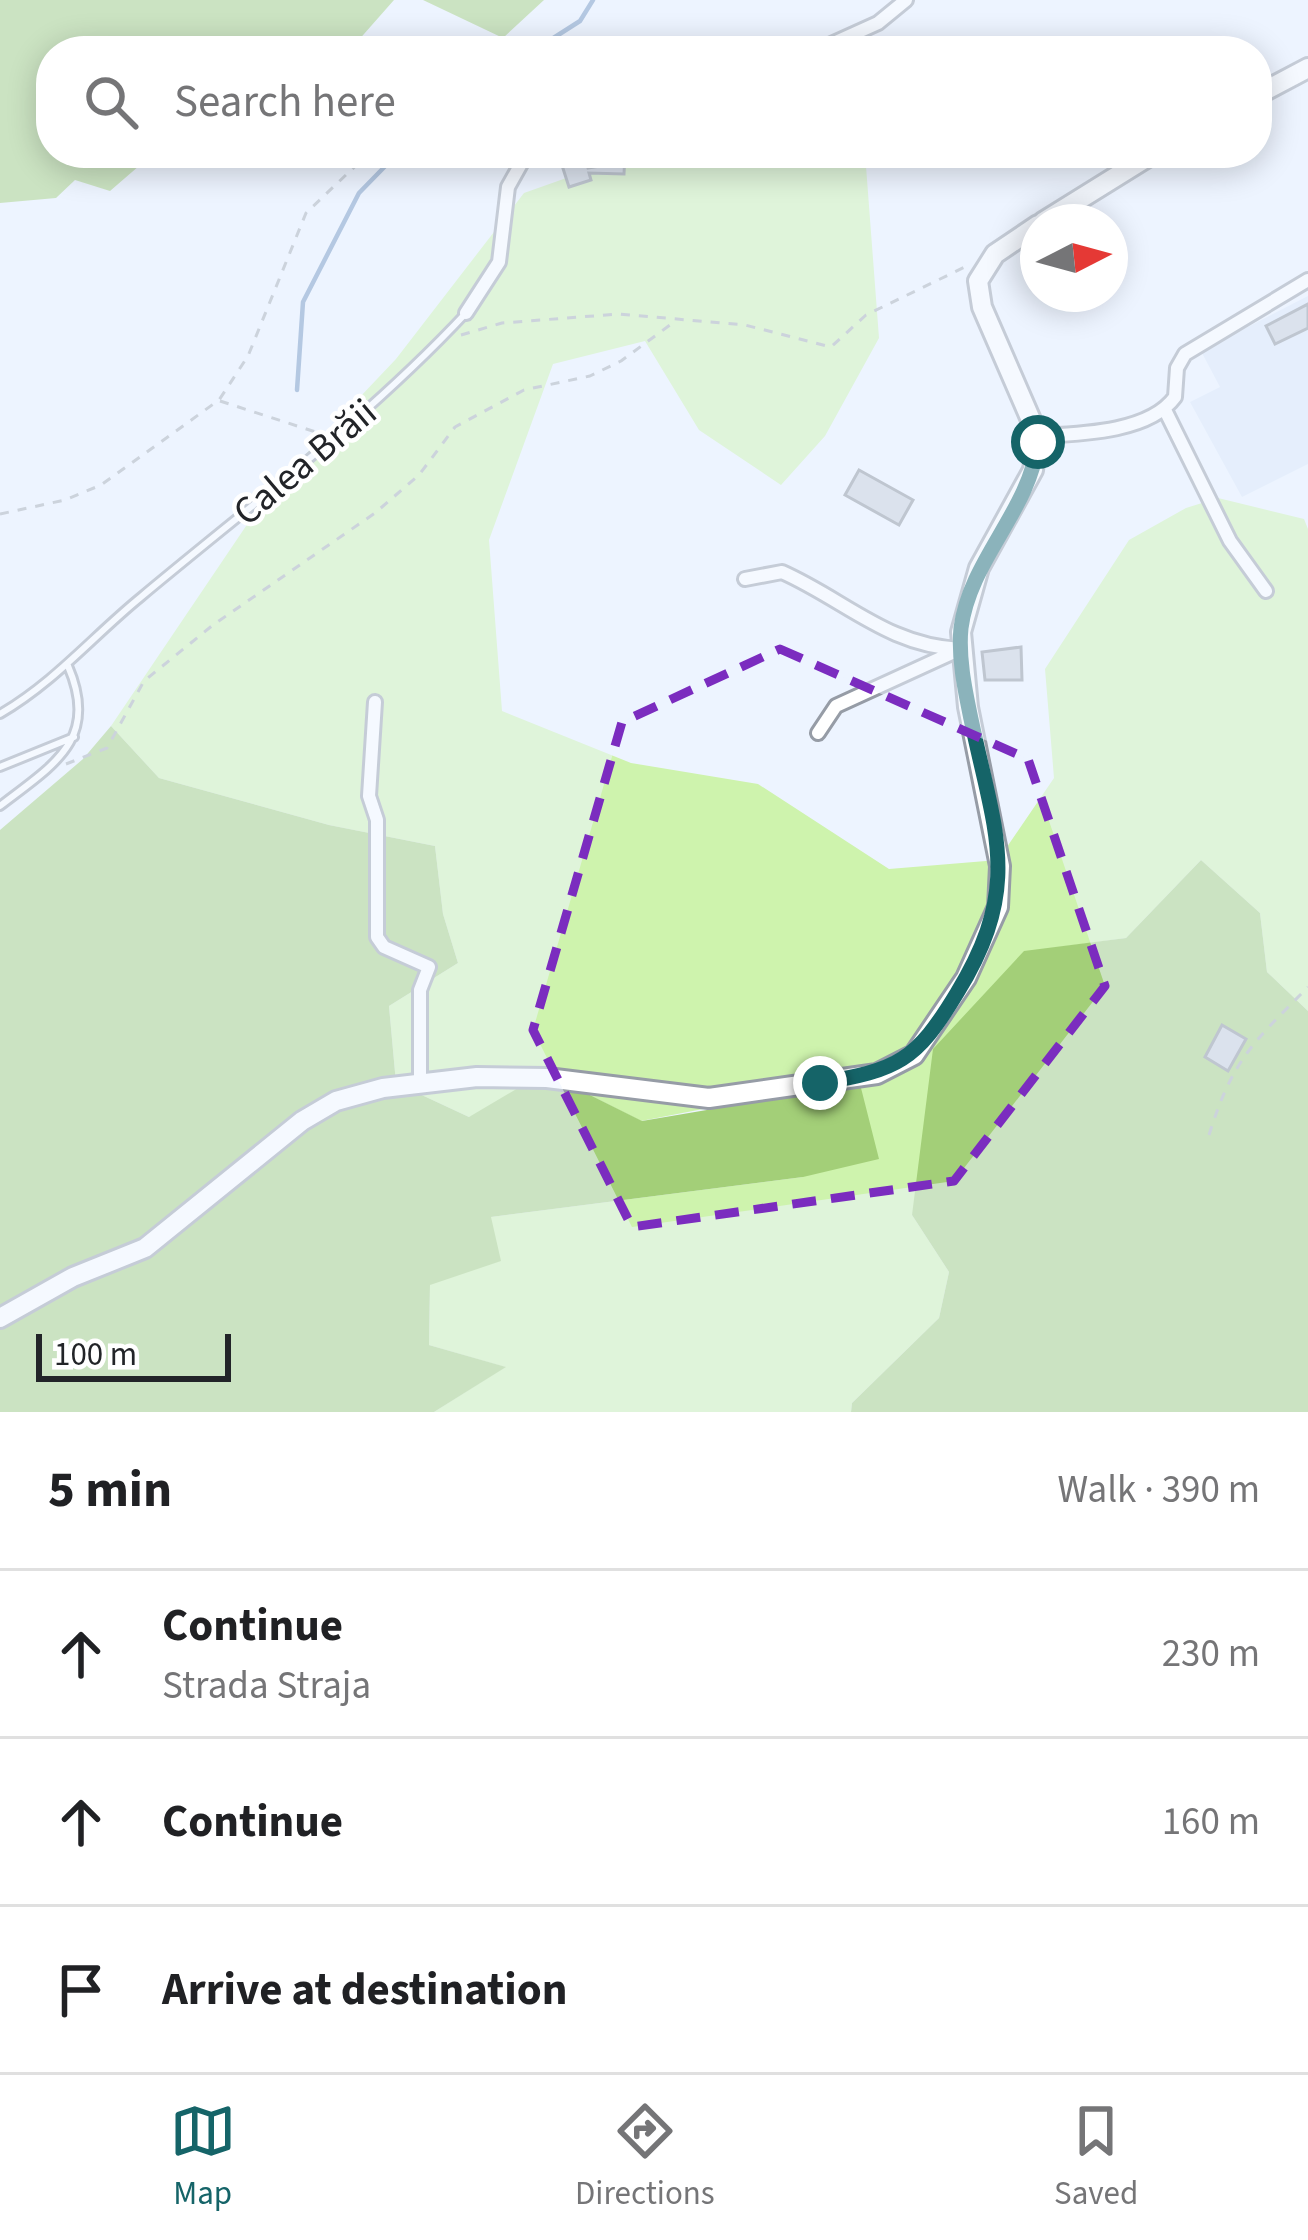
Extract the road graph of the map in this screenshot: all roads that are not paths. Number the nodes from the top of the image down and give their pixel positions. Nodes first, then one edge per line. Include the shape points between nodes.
1 (906, 0) edge
2 (849, 36) edge
3 (1308, 68) edge
4 (1272, 87) edge
5 (518, 168) edge
6 (1130, 168) edge
7 (1072, 204) edge
8 (1020, 238) edge
9 (1308, 280) edge
10 (466, 313) joint
11 (1165, 408) junction
12 (1038, 436) junction
13 (745, 579) dead end
14 (1265, 591) dead end
15 (960, 649) junction
16 (68, 666) junction
17 (375, 702) dead end
18 (0, 714) edge
19 (818, 733) dead end
20 (75, 736) junction
21 (0, 767) edge
22 (0, 806) edge
23 (420, 1084) junction
24 (0, 1318) edge

1 - 2 street
3 - 4 main road
5 - 10 street, Calea Brăii via 508,187 500,262
6 - 7 main road
8 - 12 main road via 984,264 978,281
9 - 11 street via 1185,354
10 - 16 lane, Calea Brăii
11 - 12 street via 1105,430
11 - 14 street via 1237,553
12 - 15 main road via 1024,492 971,589
13 - 15 street via 782,572 889,635
15 - 19 street via 836,706
15 - 23 main road via 1000,866 998,907 966,978 914,1054 877,1074 709,1098 547,1078
16 - 18 lane, Calea Brăii
16 - 20 lane via 80,707
17 - 23 street via 369,796 377,820 376,937 429,968 420,990
20 - 21 lane
20 - 22 lane
23 - 24 main road via 336,1101 145,1248

